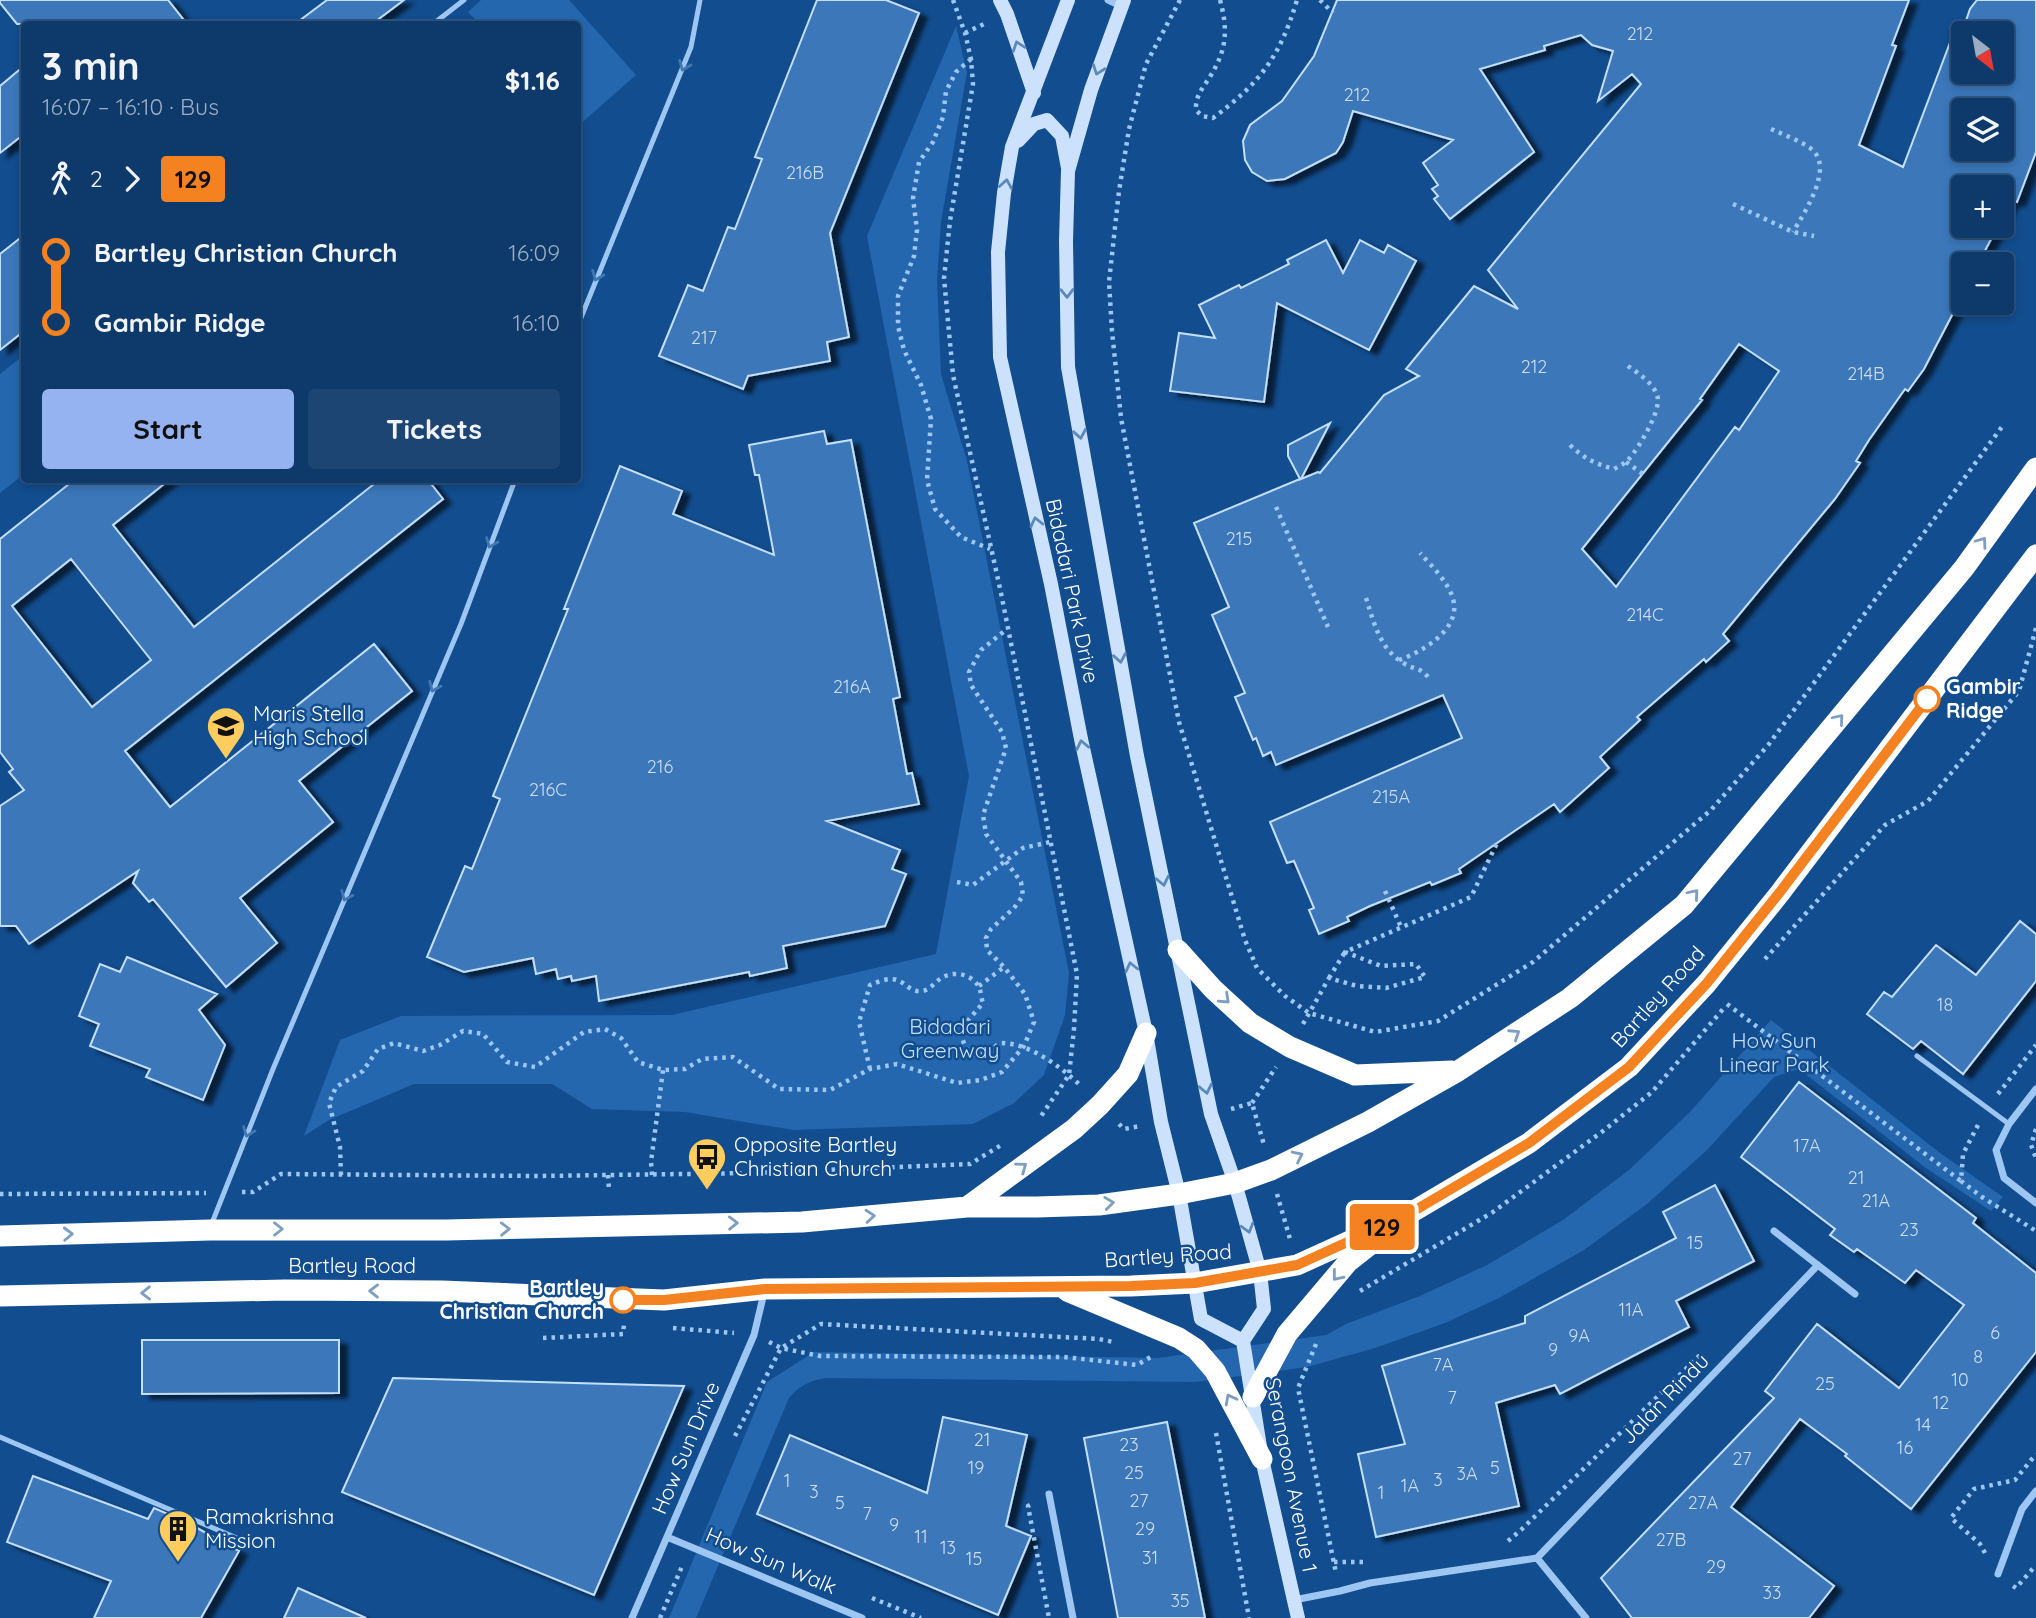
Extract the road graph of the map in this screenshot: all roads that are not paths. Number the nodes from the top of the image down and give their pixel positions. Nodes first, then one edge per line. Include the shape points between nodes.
1 (464, 0) edge
2 (700, 0) edge
3 (1000, 0) edge
4 (1068, 0) edge
5 (1117, 2) edge
6 (437, 21) edge
7 (1034, 93) junction
8 (1012, 147) junction
9 (1068, 172) junction
10 (581, 318) edge
11 (2036, 468) edge
12 (514, 483) edge
13 (2036, 555) edge
14 (1178, 950) junction
15 (1146, 1034) junction
16 (1917, 1056) dead end
17 (1458, 1071) junction
18 (2036, 1089) edge
19 (2009, 1124) junction
20 (1235, 1183) junction
21 (1179, 1194) junction
22 (2036, 1203) edge
23 (967, 1207) junction
24 (1407, 1215) junction
25 (210, 1230) junction
26 (1774, 1231) dead end
27 (0, 1236) edge
28 (1818, 1265) junction
29 (1261, 1272) junction
30 (1195, 1283) junction
31 (1055, 1286) junction
32 (765, 1289) junction
33 (1855, 1294) dead end
34 (0, 1296) edge
35 (1243, 1341) junction
36 (1253, 1397) junction
37 (0, 1437) edge
38 (1262, 1459) junction
39 (2036, 1491) edge
40 (1049, 1494) dead end
41 (667, 1537) junction
42 (246, 1542) dead end
43 (1537, 1558) junction
44 (1998, 1574) road end
45 (1294, 1600) junction
46 (632, 1618) edge
47 (862, 1618) edge
48 (1073, 1618) edge
49 (1298, 1618) edge
50 (1586, 1618) edge

1 - 6 lane
2 -> 10 lane via 691,47
7 -> 3 street
4 - 7 street, Bidadari Park Drive
5 -> 9 street, Bidadari Park Drive
7 - 8 street, Bidadari Park Drive
8 - 9 street via 1034,124 1047,120 1062,136
15 -> 8 street, Bidadari Park Drive via 1000,356 998,252
9 -> 14 street, Bidadari Park Drive via 1068,367 1137,756
17 -> 11 highway, Bartley Road via 1570,998 1684,905 1964,568
12 -> 25 lane via 461,624
13 - 24 highway, Bartley Road via 1780,892 1707,983 1629,1067 1529,1143
14 -> 17 highway via 1250,1023 1290,1047 1355,1074
14 -> 20 street, Bidadari Park Drive via 1211,1114
15 - 21 street, Bidadari Park Drive
23 -> 15 highway via 1100,1105 1128,1074
16 - 19 lane
20 -> 17 highway, Bartley Road via 1368,1122
18 - 19 street
19 - 22 street via 1996,1150 2004,1178
20 - 21 highway, Bartley Road
20 -> 29 street
23 -> 21 highway, Bartley Road via 1099,1205
21 - 30 street
25 -> 23 highway, Bartley Road via 802,1222
24 - 29 highway, Bartley Road via 1297,1265
24 -> 36 highway via 1348,1262 1287,1334
27 -> 25 highway, Bartley Road
26 - 28 street
28 - 33 street
28 - 43 street, Jalan Rindu
29 - 30 highway, Bartley Road
29 - 35 street via 1264,1309
30 - 31 highway, Bartley Road
30 - 35 street via 1201,1319
31 - 32 highway, Bartley Road
38 -> 31 highway via 1215,1371 1196,1349
32 -> 34 highway, Bartley Road via 664,1300 298,1290
32 - 41 street, How Sun Drive via 754,1335
35 - 36 street, Serangoon Avenue 1
36 - 38 street, Serangoon Avenue 1
37 - 42 lane
38 - 45 street, Serangoon Avenue 1
39 - 44 street via 2022,1509
40 - 48 street
41 - 46 street, How Sun Drive
41 - 47 street, How Sun Walk
43 - 45 street via 1370,1583
43 - 50 street
45 - 49 street, Serangoon Avenue 1

